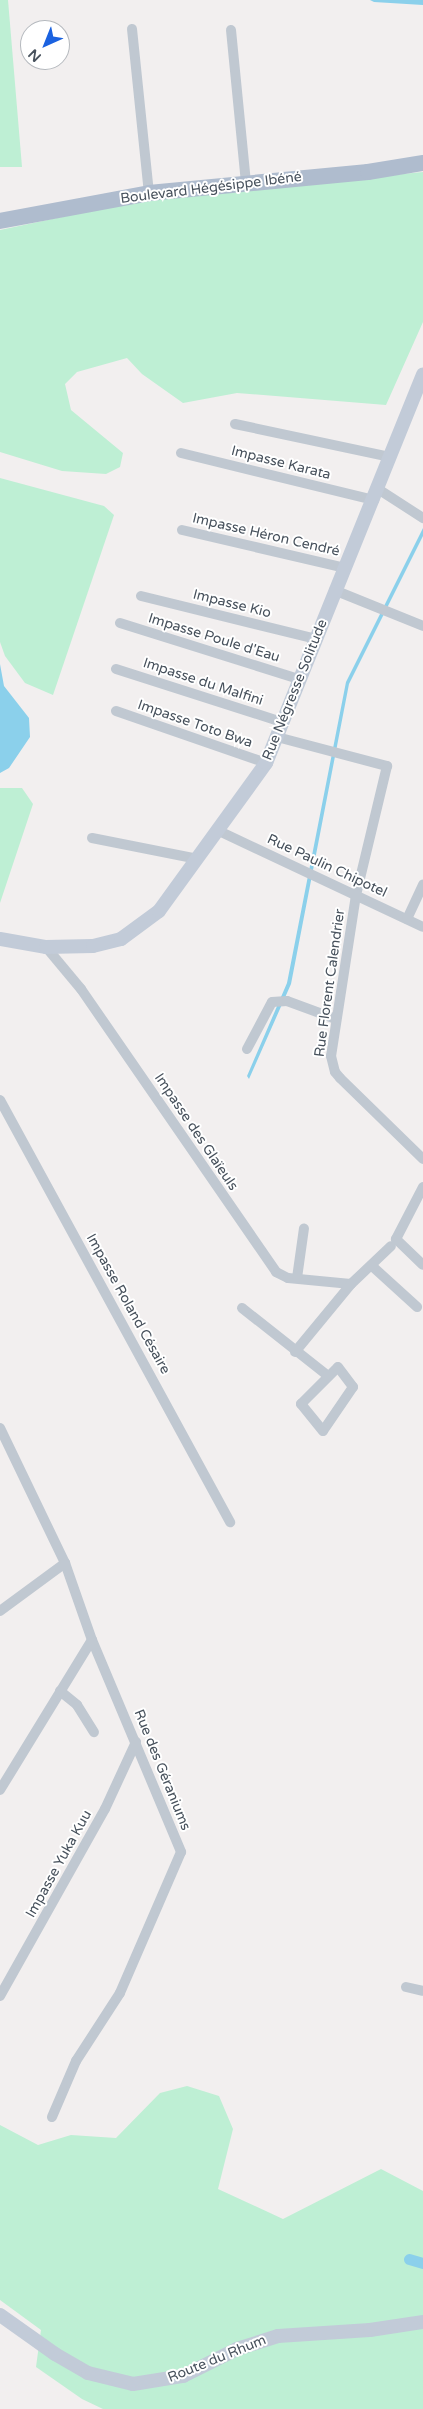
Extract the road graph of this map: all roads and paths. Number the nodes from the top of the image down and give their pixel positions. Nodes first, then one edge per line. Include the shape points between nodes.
1 (132, 29) dead end
2 (231, 30) dead end
3 (423, 163) edge
4 (246, 182) junction
5 (149, 193) junction
6 (0, 221) edge
7 (423, 374) edge
8 (235, 424) dead end
9 (181, 453) dead end
10 (390, 457) junction
11 (376, 495) junction
12 (423, 518) edge
13 (182, 530) dead end
14 (345, 568) junction
15 (334, 590) junction
16 (141, 596) dead end
17 (120, 623) dead end
18 (423, 626) edge
19 (316, 639) junction
20 (116, 668) dead end
21 (299, 679) junction
22 (116, 711) dead end
23 (282, 722) junction
24 (277, 737) junction
25 (266, 763) junction
26 (219, 831) junction
27 (92, 838) dead end
28 (198, 859) junction
29 (423, 884) edge
30 (356, 895) junction
31 (407, 919) junction
32 (423, 927) edge
33 (0, 939) edge
34 (46, 947) junction
35 (336, 1019) junction
36 (247, 1049) dead end
37 (0, 1100) edge
38 (423, 1159) edge
39 (423, 1187) edge
40 (304, 1228) dead end
41 (391, 1246) dead end
42 (423, 1265) edge
43 (372, 1266) junction
44 (297, 1278) junction
45 (351, 1284) junction
46 (417, 1307) dead end
47 (242, 1308) dead end
48 (295, 1352) junction
49 (328, 1376) junction
50 (0, 1428) edge
51 (230, 1522) dead end
52 (65, 1563) junction
53 (0, 1611) edge
54 (92, 1640) junction
55 (60, 1691) junction
56 (94, 1732) dead end
57 (136, 1742) junction
58 (0, 1790) edge
59 (406, 1987) dead end
60 (423, 1991) edge
61 (0, 1996) edge
62 (52, 2117) dead end
63 (0, 2315) edge
64 (423, 2322) edge

1 - 5 street
2 - 4 street
3 - 4 main road, Boulevard Hégésippe Ibéné via 368,172
4 - 5 main road, Boulevard Hégésippe Ibéné
5 - 6 main road, Boulevard Hégésippe Ibéné
7 - 10 street, Rue Négresse Solitude
8 - 10 street
9 - 11 street, Impasse Karata
10 - 11 street, Rue Négresse Solitude
11 - 12 street, Impasse Karata
11 - 14 street, Rue Négresse Solitude
13 - 14 street, Impasse Héron Cendré
14 - 15 street, Rue Négresse Solitude
15 - 18 street
15 - 19 street, Rue Négresse Solitude
16 - 19 street, Impasse Kio
17 - 21 street, Impasse Poule d'Eau
19 - 21 street, Rue Négresse Solitude
20 - 23 street, Impasse du Malfini
21 - 23 street, Rue Négresse Solitude
22 - 25 street, Impasse Toto Bwa
23 - 24 street, Rue Négresse Solitude
24 - 25 street, Rue Négresse Solitude
24 - 30 street, Rue Florent Calendrier via 387,766
25 - 26 street, Rue Négresse Solitude
26 - 28 street, Rue Négresse Solitude
26 - 30 street, Rue Paulin Chipotel
27 - 28 street
28 - 34 street, Rue Négresse Solitude via 162,914 121,939 93,946
29 - 31 street
30 - 31 street, Rue Paulin Chipotel
30 - 35 street, Rue Florent Calendrier
31 - 32 street, Rue Paulin Chipotel
33 - 34 street, Rue Négresse Solitude
34 - 44 street, Impasse des Glaïeuls via 81,989 276,1272
35 - 36 street via 287,1001 272,1002
35 - 38 street, Rue Florent Calendrier via 331,1056 335,1072
37 - 51 street, Impasse Roland Césaire
39 - 42 street via 396,1239
40 - 44 street
41 - 43 street
43 - 45 street
43 - 46 street
44 - 45 street, Impasse des Glaïeuls
45 - 48 street
47 - 48 street
48 - 49 street
49 - 49 street via 338,1367 353,1388 323,1431 301,1404
50 - 52 street, Rue des Géraniums
52 - 53 street
52 - 54 street, Rue des Géraniums
54 - 55 street
54 - 57 street, Rue des Géraniums
55 - 56 street via 77,1705
55 - 58 street
57 - 61 street, Impasse Yuka Kuu via 119,1784
57 - 62 street, Rue des Géraniums via 181,1852 120,1993 76,2061
59 - 60 street
63 - 64 street, Route du Rhum via 88,2373 132,2384 183,2376 237,2348 278,2336 370,2330

